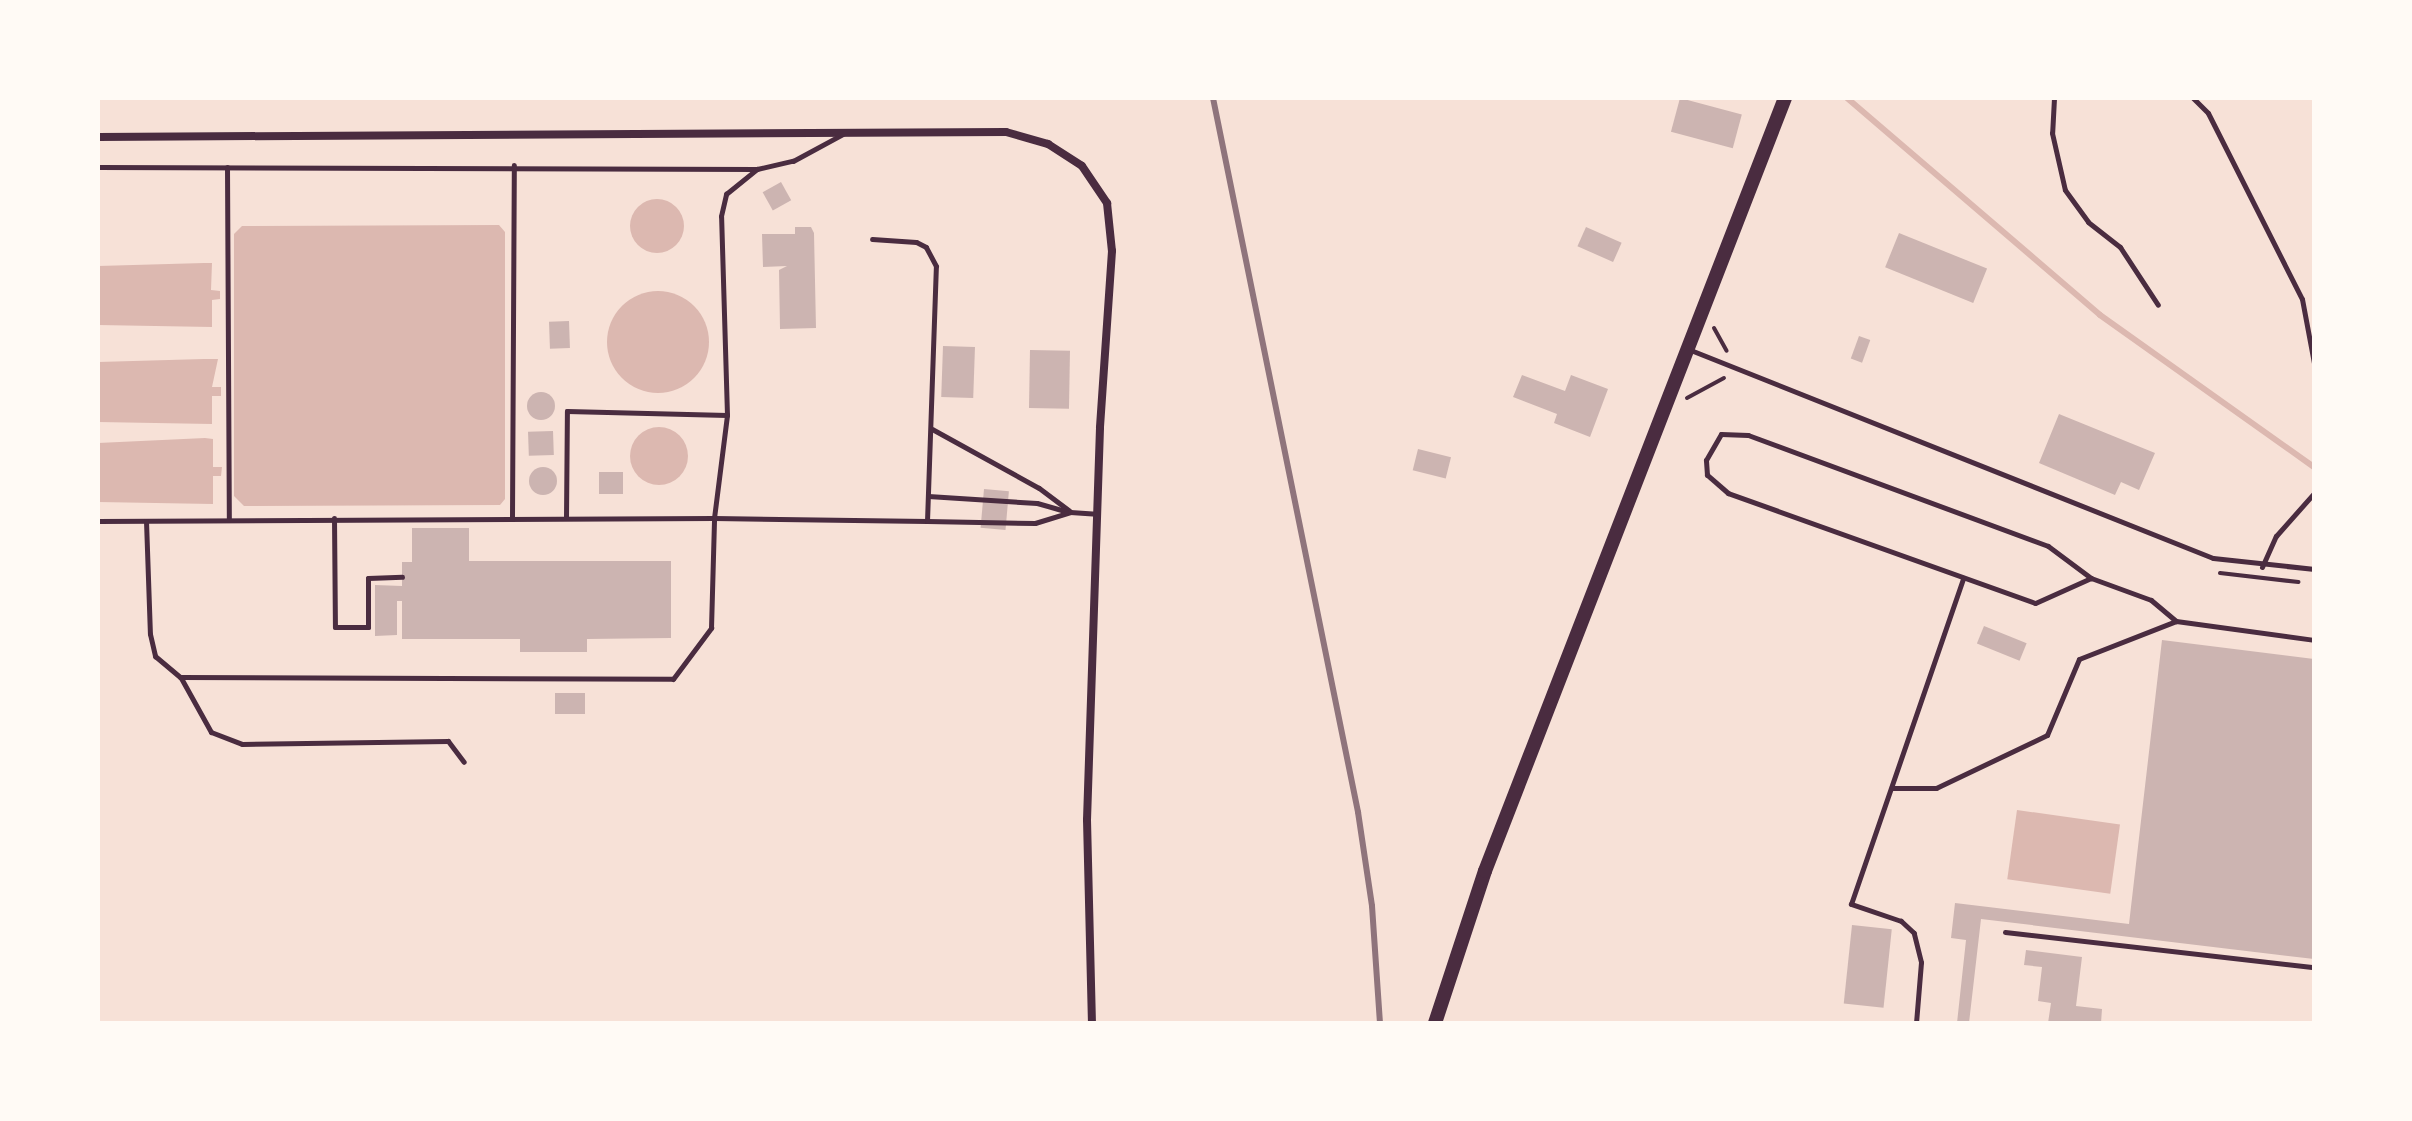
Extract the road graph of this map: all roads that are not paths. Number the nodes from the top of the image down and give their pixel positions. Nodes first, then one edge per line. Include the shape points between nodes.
1 (1785, 98) edge
2 (2054, 98) edge
3 (2193, 98) edge
4 (848, 132) junction
5 (98, 137) edge
6 (514, 165) junction
7 (98, 167) edge
8 (227, 167) junction
9 (757, 169) junction
10 (872, 239) dead end
11 (2158, 305) dead end
12 (1687, 349) junction
13 (2314, 363) edge
14 (727, 415) junction
15 (932, 429) junction
16 (2314, 493) edge
17 (928, 496) junction
18 (1070, 512) junction
19 (1097, 514) junction
20 (512, 517) junction
21 (566, 517) junction
22 (334, 518) junction
23 (714, 518) junction
24 (229, 520) junction
25 (98, 521) edge
26 (146, 521) junction
27 (927, 521) junction
28 (2262, 567) junction
29 (2314, 569) edge
30 (402, 577) dead end
31 (1963, 578) junction
32 (2091, 578) junction
33 (2176, 621) junction
34 (2314, 640) edge
35 (180, 677) junction
36 (464, 762) dead end
37 (1893, 788) junction
38 (2005, 932) dead end
39 (2314, 967) edge
40 (1092, 1023) edge
41 (1435, 1023) edge
42 (1916, 1023) edge

1 - 12 street
2 - 11 lane via 2052,133 2065,190 2088,222 2120,247
3 - 13 lane via 2208,113 2302,299
4 - 5 street
4 - 9 lane via 793,161
4 - 19 street via 1006,132 1065,153 1096,180 1107,203 1112,251
6 - 8 lane
6 - 9 lane
6 - 20 lane
7 - 8 lane
8 - 24 lane
9 - 14 lane via 726,194 721,216
10 - 15 lane via 916,242 926,247 936,266
12 - 28 lane via 2166,541 2213,558
12 - 41 street via 1485,871
14 - 21 lane via 567,411
14 - 23 lane
15 - 17 lane
15 - 18 lane via 1039,488
16 - 28 lane via 2276,536
17 - 18 lane via 1037,503
17 - 27 lane
18 - 19 lane
18 - 27 lane via 1035,523
19 - 40 street via 1087,820
20 - 21 lane
20 - 22 lane
21 - 23 lane
22 - 24 lane
22 - 30 lane via 335,627 368,627 368,578
23 - 27 lane
23 - 35 lane via 711,628 673,679
24 - 26 lane
25 - 26 lane
26 - 35 lane via 150,634 155,656
28 - 29 lane
31 - 32 lane via 2035,603
31 - 32 lane via 1728,493 1707,475 1711,448 1721,434 1748,435 2048,546
31 - 37 lane
32 - 33 lane via 2151,600
33 - 34 lane
33 - 37 lane via 2079,659 2047,735 1936,788
35 - 36 lane via 211,732 242,744 448,741
37 - 42 lane via 1851,904 1901,921 1914,933 1921,962
38 - 39 lane

